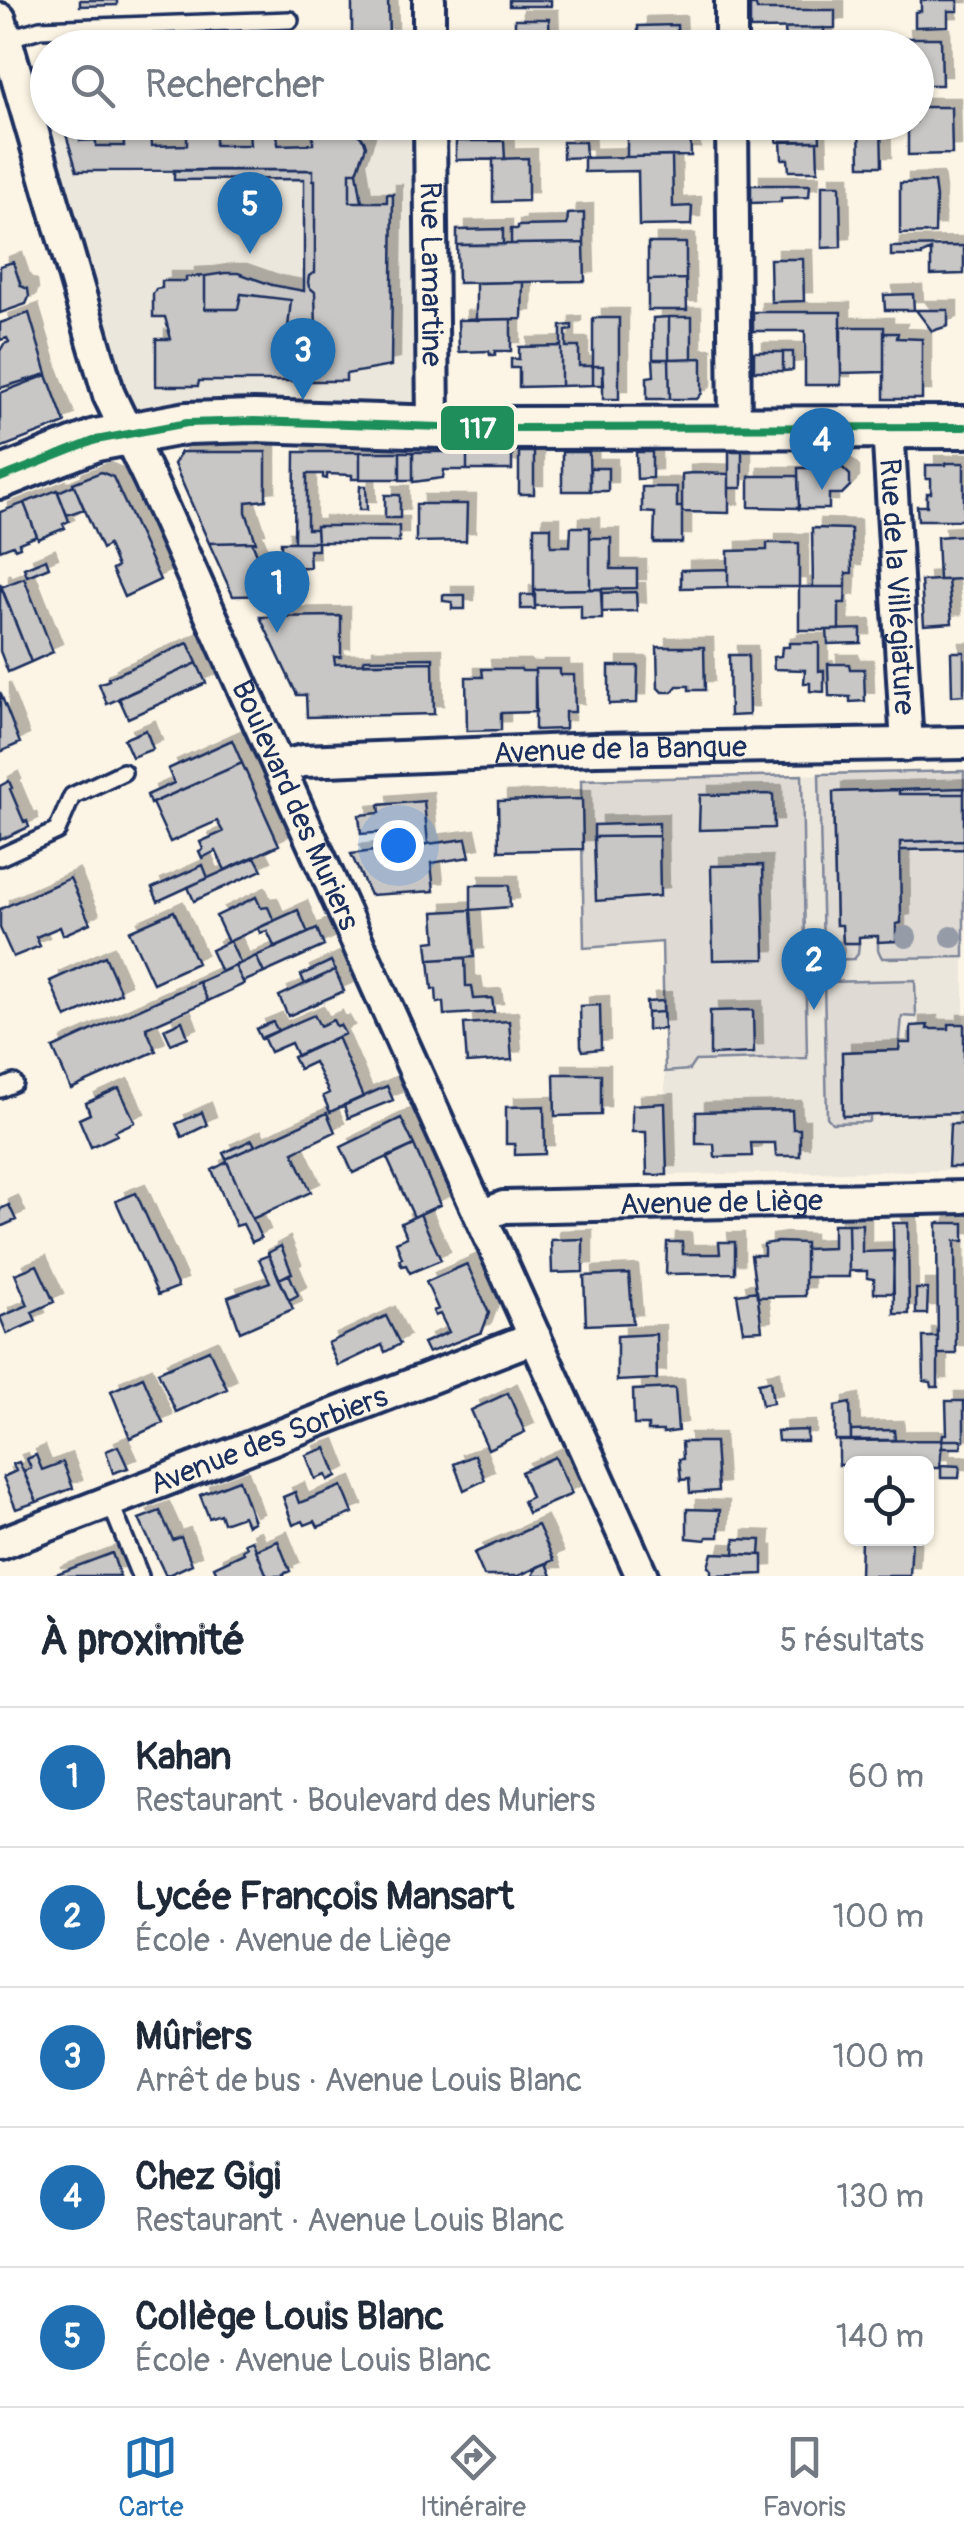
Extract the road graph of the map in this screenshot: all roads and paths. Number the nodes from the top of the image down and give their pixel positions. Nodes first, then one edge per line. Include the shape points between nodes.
1 (429, 0) edge
2 (731, 0) edge
3 (290, 20) dead end
4 (3, 29) edge
5 (430, 30) edge
6 (732, 30) edge
7 (30, 122) edge
8 (35, 140) edge
9 (430, 140) edge
10 (732, 140) edge
11 (433, 425) junction
12 (964, 427) edge
13 (736, 428) junction
14 (888, 428) junction
15 (128, 432) junction
16 (0, 478) edge
17 (964, 743) edge
18 (907, 745) junction
19 (279, 767) junction
20 (124, 772) dead end
21 (0, 857) edge
22 (964, 1197) edge
23 (481, 1216) junction
24 (535, 1338) junction
25 (110, 1502) junction
26 (0, 1544) edge
27 (140, 1576) edge
28 (642, 1576) edge

1 - 5 street
2 - 6 street
3 - 4 lane
4 - 7 street, Boulevard des Muriers
8 - 15 street, Boulevard des Muriers via 109,395
9 - 11 street, Rue Lamartine
10 - 13 street
11 - 13 main road
11 - 15 main road via 187,422
12 - 14 main road
13 - 14 main road
14 - 18 street, Rue de la Villégiature
15 - 16 main road
15 - 19 street, Boulevard des Muriers
17 - 18 street, Avenue de la Banque
18 - 19 street, Avenue de la Banque via 596,749
19 - 23 street, Boulevard des Muriers
20 - 21 lane via 72,796 57,831
22 - 23 street, Avenue de Liège via 504,1206
23 - 24 street, Boulevard des Muriers
24 - 25 street, Avenue des Sorbiers
24 - 28 street, Boulevard des Muriers
25 - 26 street, Avenue des Sorbiers
25 - 27 lane

